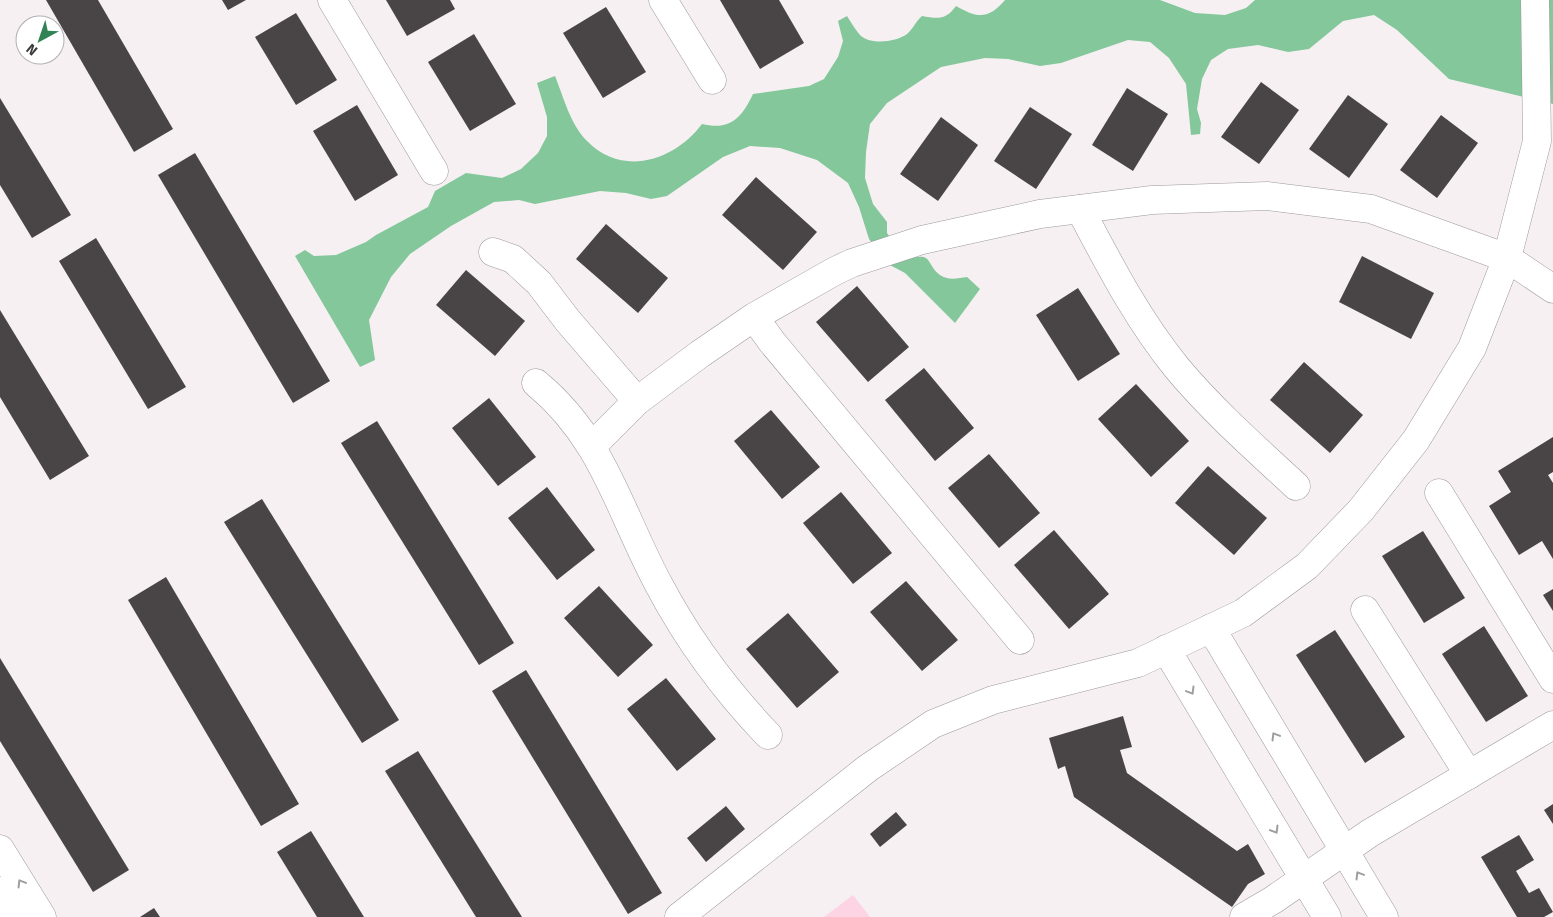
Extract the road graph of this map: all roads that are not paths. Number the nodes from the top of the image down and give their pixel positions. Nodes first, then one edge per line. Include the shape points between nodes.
1 (332, 0) edge
2 (663, 0) edge
3 (1535, 0) edge
4 (712, 80) dead end
5 (434, 171) dead end
6 (1080, 209) junction
7 (493, 252) dead end
8 (1507, 258) junction
9 (1553, 289) edge
10 (754, 317) junction
11 (536, 382) dead end
12 (637, 401) junction
13 (593, 445) junction
14 (1296, 486) dead end
15 (1439, 493) dead end
16 (1365, 610) dead end
17 (1211, 628) junction
18 (1020, 640) dead end
19 (1166, 649) junction
20 (1553, 679) edge
21 (1553, 725) edge
22 (768, 735) dead end
23 (1469, 774) junction
24 (0, 849) edge
25 (1344, 851) junction
26 (1304, 879) junction
27 (0, 891) edge
28 (16, 917) edge
29 (42, 917) edge
30 (679, 917) edge
31 (1244, 917) edge
32 (1327, 917) edge
33 (1384, 917) edge

1 - 5 street
2 - 4 street
3 - 8 street via 1537,141
6 - 8 street via 1152,200 1267,196 1371,209
6 - 10 street via 1040,214 922,240 852,263
6 - 14 street via 1128,300 1177,368 1223,418
7 - 12 street via 513,259 539,283
8 - 9 street
8 - 17 street via 1472,348 1416,440 1361,510 1307,566 1243,613
10 - 12 street
10 - 18 street
11 - 13 street via 557,400
12 - 13 street
13 - 22 street via 658,583 692,644 745,712
15 - 20 street
16 - 23 street
17 - 19 street
25 -> 17 street
19 -> 26 street
19 - 30 street via 1138,663 993,700 933,724 868,768
21 - 23 street
23 - 25 street
29 -> 24 street
25 - 26 street
33 -> 25 street
26 - 31 street
26 - 32 street
27 - 28 street

